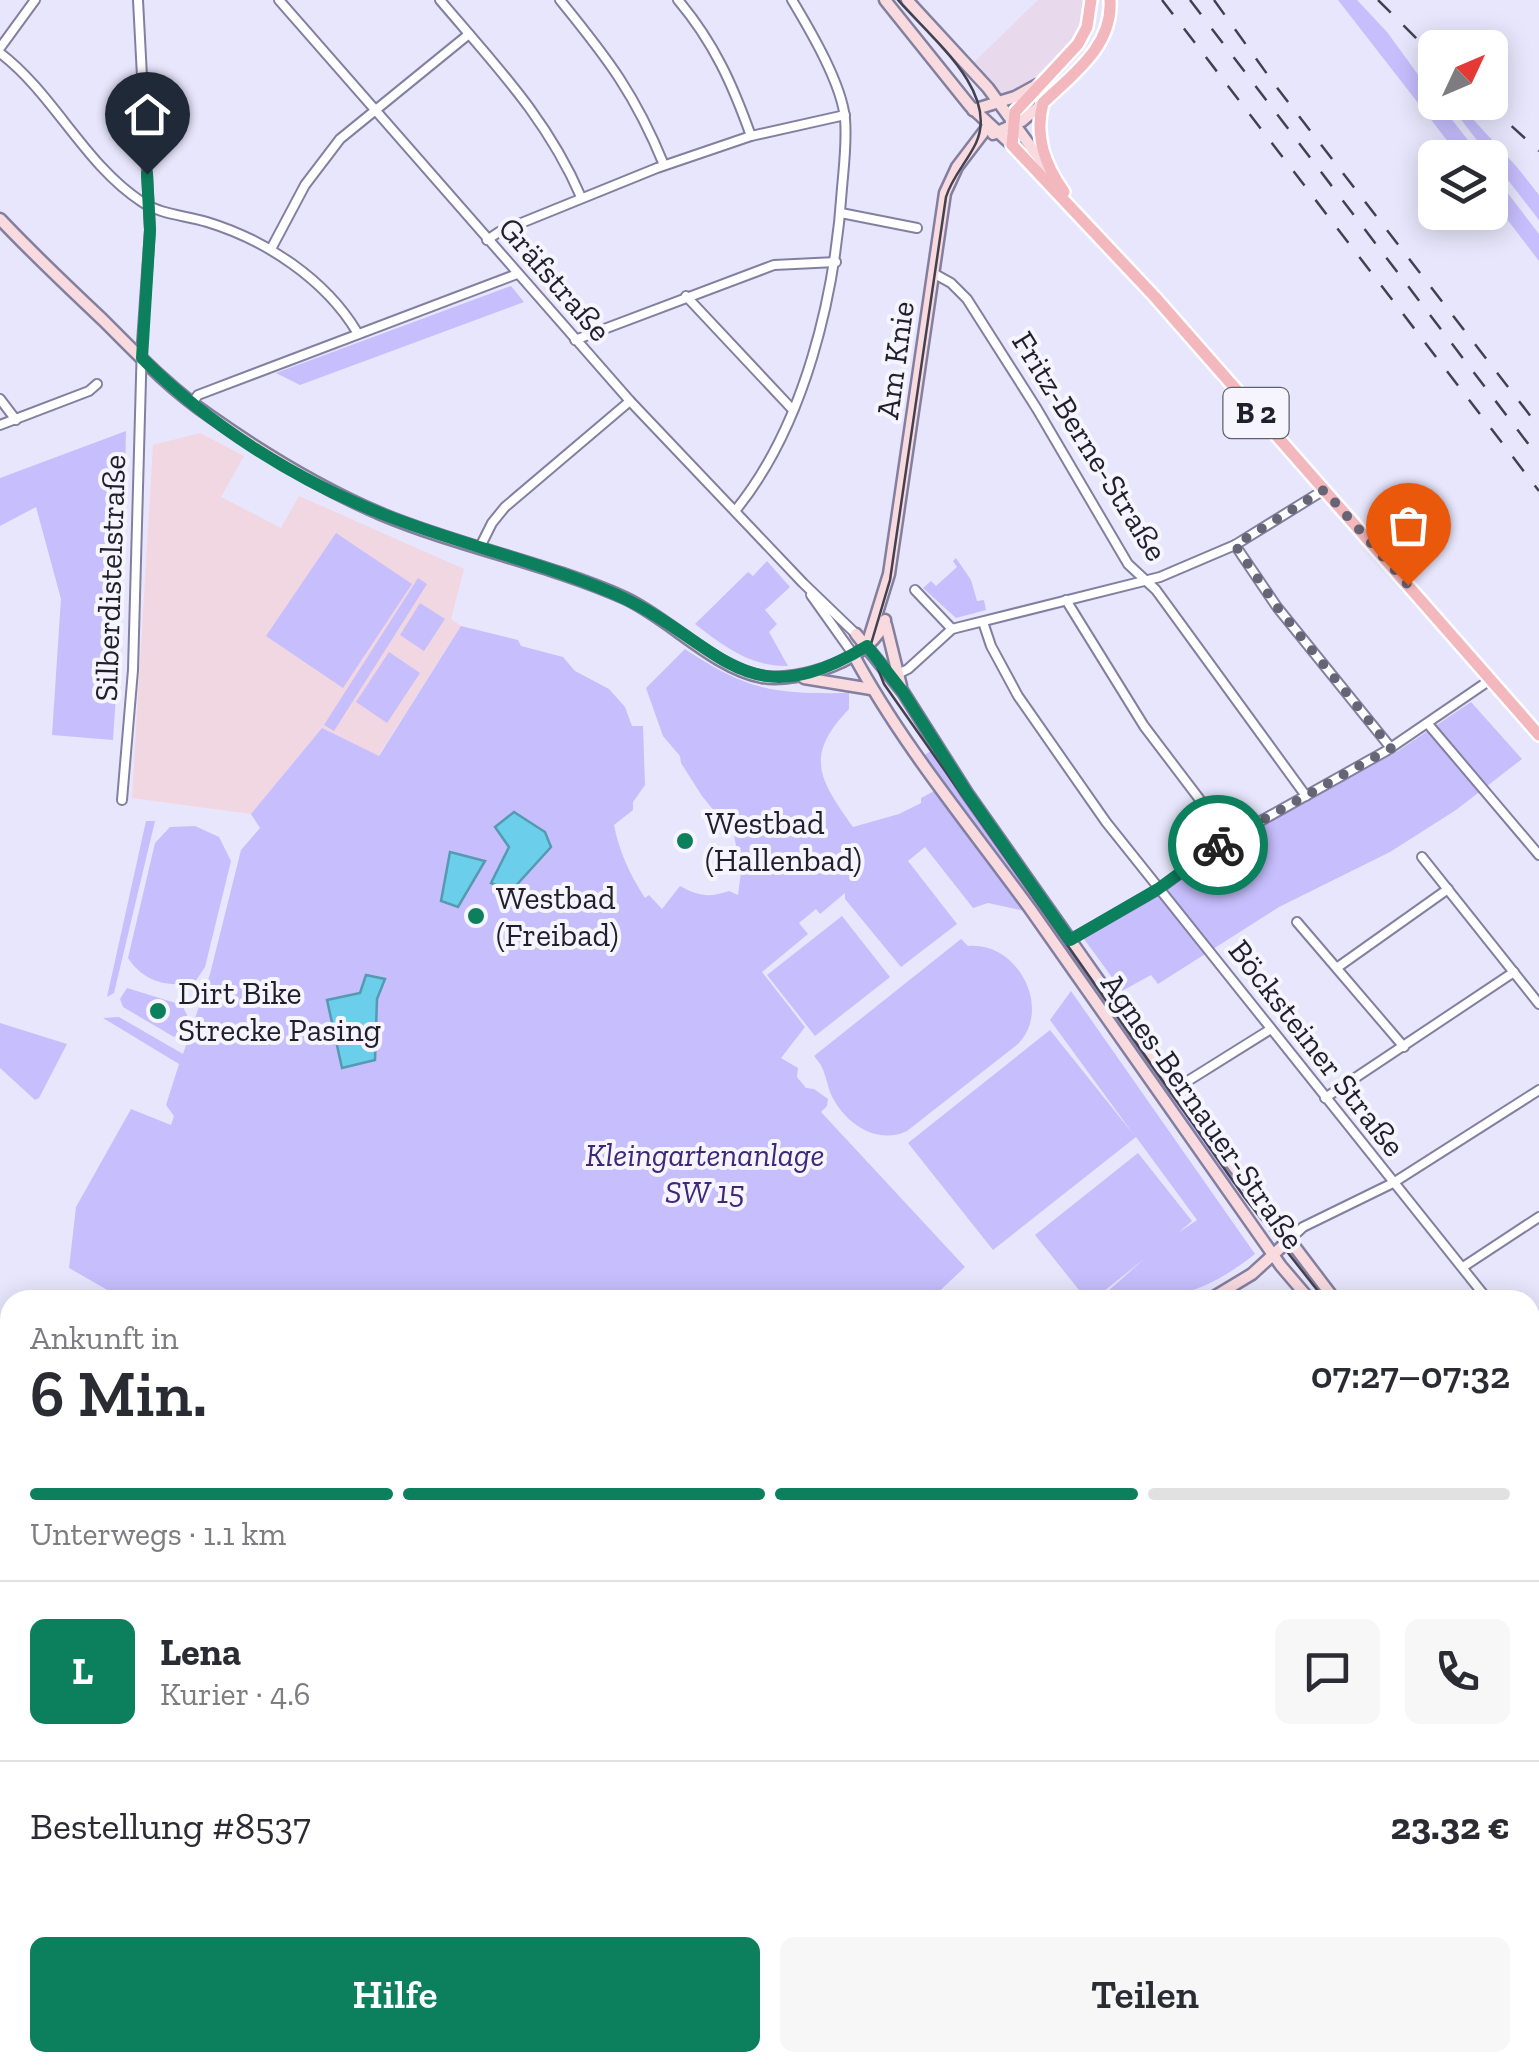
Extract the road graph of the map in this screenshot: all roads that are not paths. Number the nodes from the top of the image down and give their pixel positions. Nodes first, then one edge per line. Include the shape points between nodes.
1 (36, 0) edge
2 (138, 0) edge
3 (279, 0) edge
4 (440, 0) edge
5 (560, 0) edge
6 (678, 0) edge
7 (792, 0) edge
8 (886, 0) edge
9 (907, 0) edge
10 (1091, 0) edge
11 (1110, 0) edge
12 (469, 34) junction
13 (0, 50) edge
14 (1038, 85) junction
15 (999, 102) junction
16 (1042, 103) junction
17 (375, 108) junction
18 (973, 110) junction
19 (845, 115) junction
20 (1014, 124) junction
21 (993, 128) junction
22 (750, 136) junction
23 (1012, 145) junction
24 (664, 165) junction
25 (1054, 178) junction
26 (581, 197) junction
27 (150, 207) junction
28 (1078, 212) junction
29 (841, 213) junction
30 (0, 219) edge
31 (917, 228) dead end
32 (487, 240) junction
33 (271, 249) junction
34 (836, 262) junction
35 (933, 272) junction
36 (517, 274) junction
37 (686, 296) junction
38 (357, 332) junction
39 (576, 340) junction
40 (142, 358) junction
41 (97, 384) dead end
42 (0, 399) edge
43 (630, 401) junction
44 (192, 403) junction
45 (793, 410) junction
46 (16, 420) junction
47 (0, 425) edge
48 (1324, 490) junction
49 (735, 511) junction
50 (1235, 545) junction
51 (480, 547) junction
52 (1144, 581) junction
53 (802, 583) junction
54 (884, 589) junction
55 (915, 590) dead end
56 (1066, 600) junction
57 (885, 620) junction
58 (983, 622) junction
59 (952, 628) junction
60 (856, 634) junction
61 (890, 646) joint
62 (869, 649) junction
63 (853, 654) junction
64 (898, 674) junction
65 (794, 678) junction
66 (1490, 680) junction
67 (872, 689) junction
68 (903, 692) junction
69 (1428, 724) junction
70 (1539, 735) edge
71 (1391, 748) junction
72 (1306, 796) junction
73 (122, 800) dead end
74 (1229, 838) junction
75 (1539, 855) edge
76 (1422, 857) dead end
77 (1158, 889) junction
78 (1448, 889) junction
79 (1297, 922) dead end
80 (1070, 940) junction
81 (1338, 967) junction
82 (1514, 972) junction
83 (1539, 1004) edge
84 (1271, 1029) junction
85 (1404, 1047) junction
86 (1175, 1089) junction
87 (1539, 1090) edge
88 (1325, 1098) junction
89 (1393, 1183) junction
90 (1539, 1218) edge
91 (1288, 1241) junction
92 (1273, 1255) junction
93 (1462, 1268) junction
94 (1226, 1290) edge
95 (1302, 1290) edge
96 (1327, 1290) edge
97 (1480, 1290) edge

1 - 13 street
2 - 27 street, Silberdistelstraße
3 - 17 street, Gräfstraße
4 - 12 street
5 - 24 street via 615,67
6 - 22 street via 730,77
7 - 19 street
8 - 18 main road
9 - 15 main road
10 - 14 main road via 1081,40
11 - 16 main road via 1096,50
12 - 17 street
12 - 26 street via 540,119
13 - 27 street via 120,186
14 - 15 main road
14 - 20 main road via 1015,112
15 - 18 main road
15 - 20 main road
16 - 20 main road, Am Knie
16 - 25 main road, B 2 via 1040,141
17 - 32 street, Gräfstraße
17 - 33 street via 340,139 306,184
18 - 21 main road
19 - 22 street
19 - 29 street
20 - 21 main road, Am Knie
20 - 23 main road
20 - 25 main road
21 - 23 main road
21 - 35 main road, Am Knie via 972,146 947,187
22 - 24 street
23 - 28 main road, B 2
24 - 26 street
25 - 28 main road, B 2
26 - 32 street
27 - 33 street
27 - 40 street, Silberdistelstraße
28 - 48 main road, B 2
29 - 31 street
29 - 34 street
30 - 40 main road
32 - 36 street, Gräfstraße
33 - 38 street via 342,307
34 - 37 street via 774,265
34 - 45 street
35 - 52 street, Fritz-Berne-Straße via 967,300
35 - 54 main road, Am Knie
36 - 38 street
36 - 39 street, Gräfstraße
37 - 39 street
37 - 45 street
38 - 44 street
39 - 43 street, Gräfstraße
40 - 44 main road
40 - 73 street, Silberdistelstraße via 133,670
41 - 46 street
42 - 46 street
43 - 49 street, Gräfstraße
43 - 51 street via 505,508
44 - 51 main road via 341,496
45 - 49 street
46 - 47 street
48 - 50 street
48 - 66 main road, B 2
49 - 53 street, Gräfstraße
50 - 52 street
50 - 71 street
51 - 65 main road via 641,606 748,672
52 - 56 street
52 - 72 street, Fritz-Berne-Straße
53 - 60 street, Gräfstraße
53 - 63 street, Gräfstraße
54 - 57 main road, Am Knie
54 - 62 main road, Am Knie
55 - 59 street
56 - 58 street
56 - 74 street via 1144,726
57 - 61 main road, Am Knie
57 - 62 main road
58 - 59 street
58 - 77 street, Böcksteiner Straße via 1022,702
59 - 64 street
60 - 62 main road, Agnes-Bernauer-Straße
60 - 63 main road
61 - 64 main road, Agnes-Bernauer-Straße
62 - 63 main road
62 - 68 main road, Agnes-Bernauer-Straße
63 - 65 main road
63 - 67 main road, Agnes-Bernauer-Straße
64 - 68 main road, Agnes-Bernauer-Straße
65 - 67 main road
66 - 69 street
66 - 70 main road, B 2
67 - 92 main road, Agnes-Bernauer-Straße
68 - 80 main road, Agnes-Bernauer-Straße
69 - 71 street
69 - 75 street
71 - 72 street
72 - 74 street
74 - 77 street
76 - 78 street
77 - 80 street
77 - 84 street, Böcksteiner Straße
78 - 81 street
78 - 82 street
79 - 81 street
80 - 86 main road, Agnes-Bernauer-Straße
81 - 85 street
82 - 83 street
82 - 85 street
84 - 86 street
84 - 88 street, Böcksteiner Straße
85 - 88 street
86 - 91 main road, Agnes-Bernauer-Straße
87 - 89 street
88 - 89 street, Böcksteiner Straße
89 - 91 street via 1303,1227
89 - 93 street, Böcksteiner Straße
90 - 93 street
91 - 92 main road
91 - 96 main road, Agnes-Bernauer-Straße
92 - 94 main road
92 - 95 main road, Agnes-Bernauer-Straße
93 - 97 street, Böcksteiner Straße

